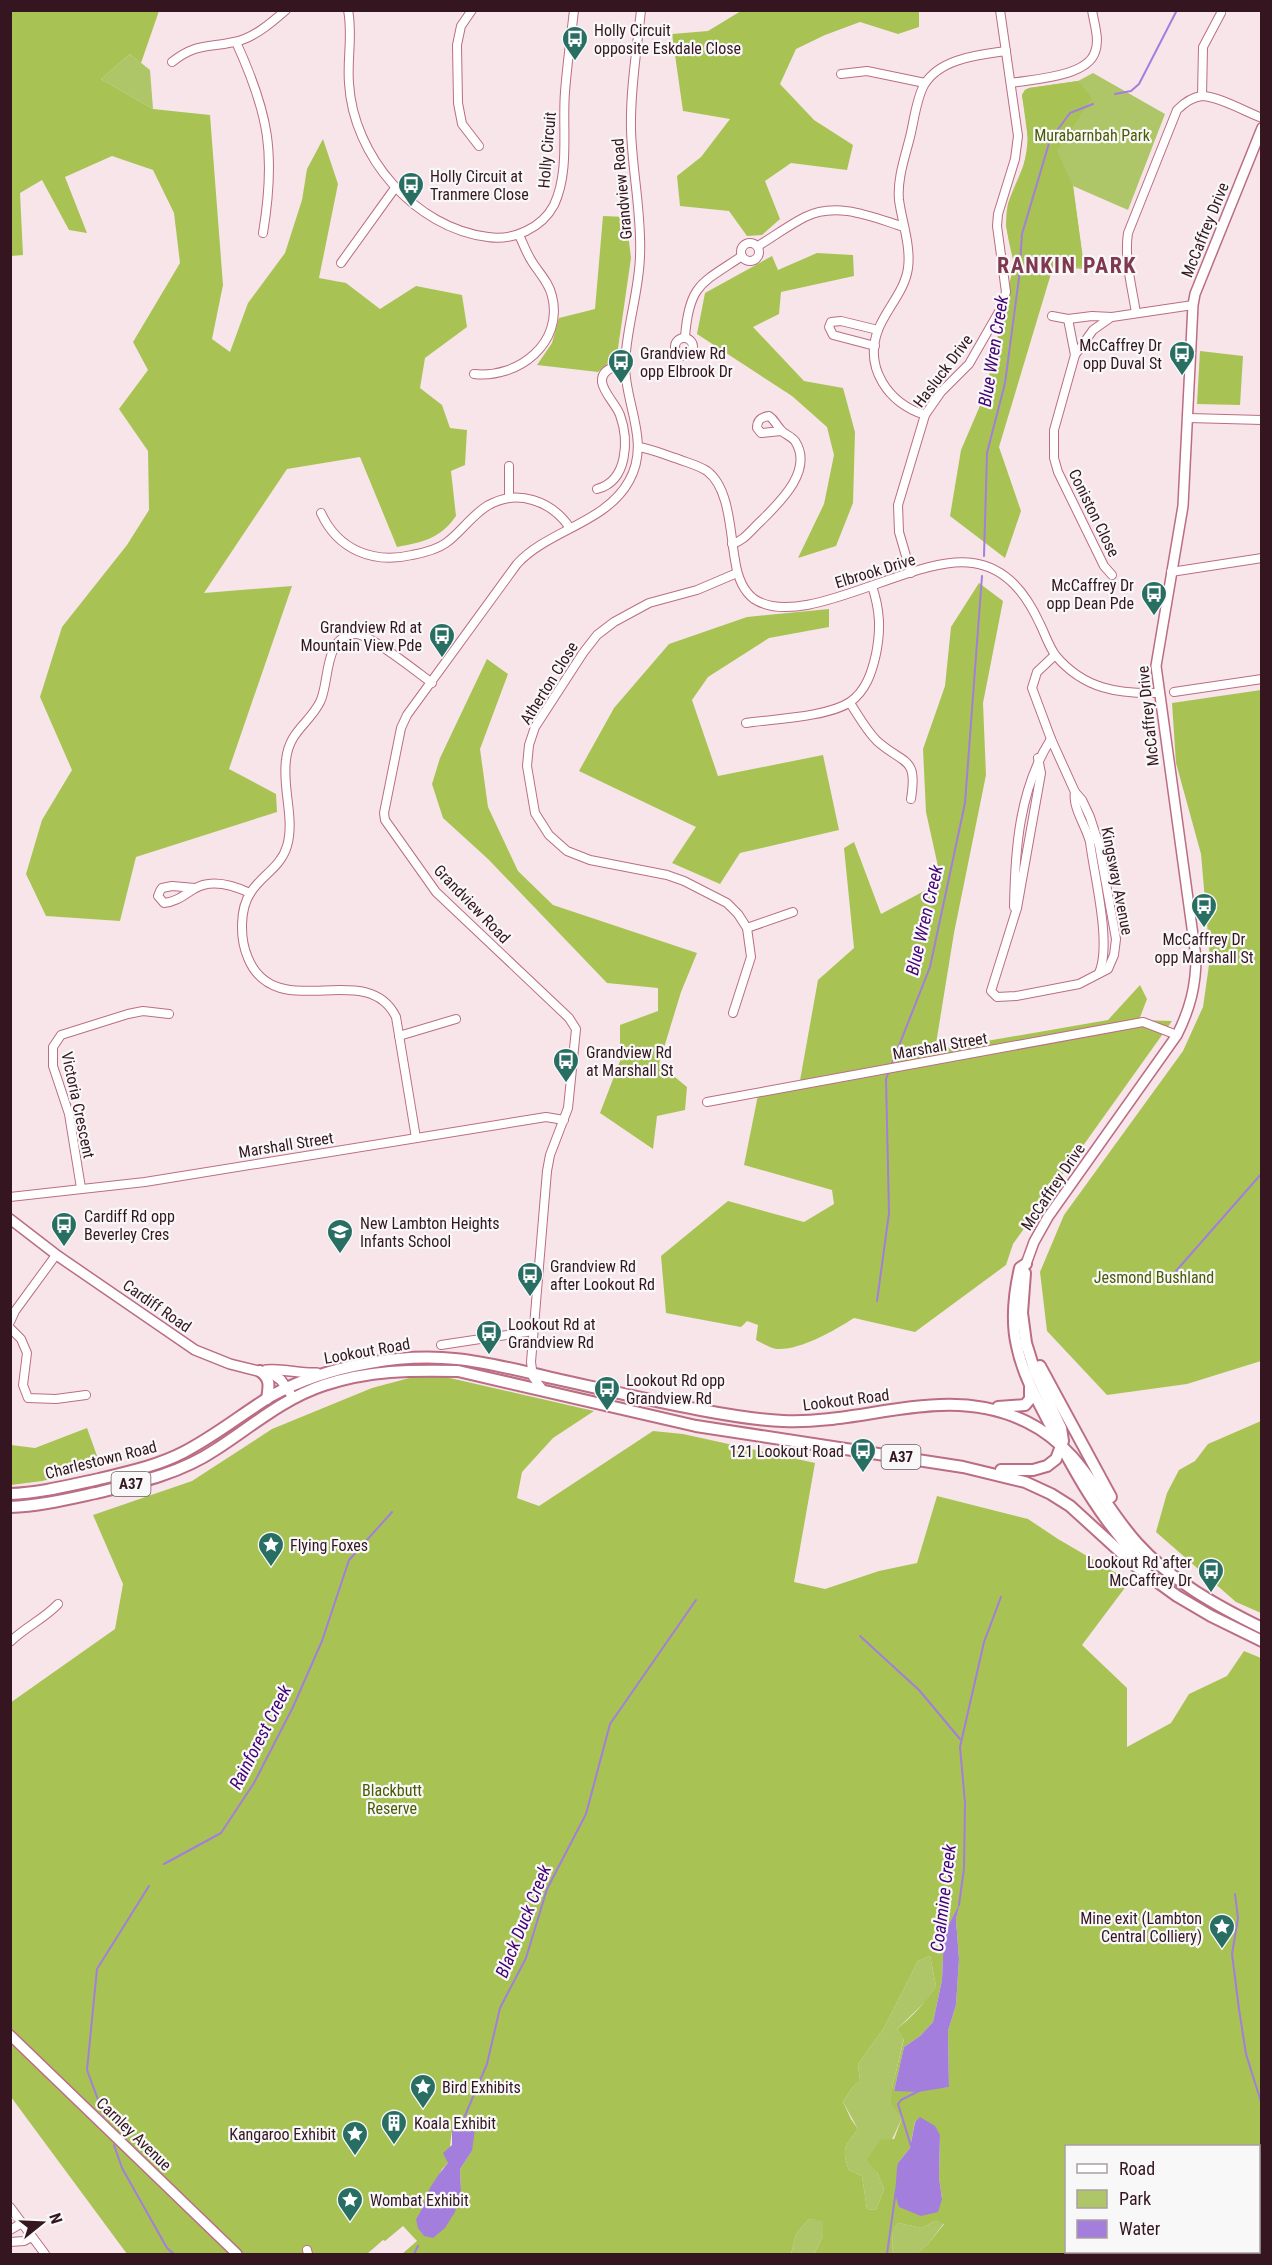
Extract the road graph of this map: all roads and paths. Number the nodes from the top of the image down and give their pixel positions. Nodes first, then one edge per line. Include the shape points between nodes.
1 (286, 10) edge
2 (348, 10) edge
3 (472, 10) edge
4 (574, 10) edge
5 (641, 10) edge
6 (1000, 10) edge
7 (1092, 10) edge
8 (1221, 14) dead end
9 (236, 42) junction
10 (1006, 51) junction
11 (172, 62) dead end
12 (841, 74) dead end
13 (1011, 82) junction
14 (925, 83) junction
15 (1202, 96) junction
16 (1262, 118) edge
17 (1262, 128) edge
18 (479, 146) dead end
19 (395, 188) junction
20 (904, 226) junction
21 (263, 233) dead end
22 (519, 235) junction
23 (758, 246) junction
24 (742, 256) junction
25 (341, 263) dead end
26 (1193, 305) junction
27 (1136, 313) junction
28 (1052, 316) dead end
29 (1112, 317) junction
30 (1068, 319) junction
31 (878, 330) junction
32 (685, 337) dead end
33 (875, 346) junction
34 (1075, 355) junction
35 (625, 365) junction
36 (474, 374) dead end
37 (925, 415) junction
38 (1188, 418) junction
39 (1262, 420) edge
40 (781, 431) dead end
41 (639, 447) junction
42 (509, 466) dead end
43 (597, 489) dead end
44 (509, 498) junction
45 (321, 513) dead end
46 (570, 528) junction
47 (732, 544) junction
48 (1262, 558) edge
49 (1171, 572) junction
50 (737, 573) junction
51 (911, 573) junction
52 (1112, 575) dead end
53 (872, 586) junction
54 (1056, 655) junction
55 (1262, 679) edge
56 (432, 682) junction
57 (1174, 692) dead end
58 (1158, 693) junction
59 (850, 702) junction
60 (746, 723) dead end
61 (1051, 739) junction
62 (1075, 792) junction
63 (911, 799) dead end
64 (195, 888) dead end
65 (250, 893) junction
66 (794, 912) dead end
67 (747, 928) junction
68 (1099, 973) junction
69 (169, 1014) dead end
70 (733, 1014) dead end
71 (456, 1019) dead end
72 (1177, 1035) junction
73 (399, 1036) junction
74 (706, 1102) dead end
75 (564, 1120) junction
76 (416, 1138) junction
77 (81, 1188) junction
78 (10, 1197) edge
79 (10, 1219) edge
80 (56, 1255) junction
81 (1026, 1264) junction
82 (10, 1322) edge
83 (10, 1328) edge
84 (533, 1331) junction
85 (441, 1345) dead end
86 (260, 1371) junction
87 (326, 1373) junction
88 (532, 1373) junction
89 (1028, 1381) junction
90 (543, 1390) junction
91 (290, 1393) junction
92 (86, 1395) dead end
93 (267, 1399) junction
94 (991, 1408) junction
95 (1034, 1425) junction
96 (1062, 1447) junction
97 (963, 1467) junction
98 (1042, 1468) junction
99 (10, 1494) edge
100 (10, 1507) edge
101 (1125, 1529) junction
102 (1166, 1588) junction
103 (58, 1604) dead end
104 (1262, 1628) edge
105 (1262, 1641) edge
106 (10, 1642) edge
107 (10, 2035) edge
108 (10, 2207) edge
109 (22, 2223) junction
110 (10, 2230) edge
111 (32, 2237) junction
112 (10, 2242) edge
113 (45, 2254) edge
114 (237, 2254) edge

1 - 9 street
2 - 19 street via 352,104 367,145
3 - 18 street via 461,26 457,45 458,103 462,124
4 - 22 street, Holly Circuit via 559,192 544,217
5 - 35 street, Grandview Road via 631,127 640,261
6 - 10 street, Hasluck Drive
7 - 13 street via 1097,40 1091,61 1068,73
8 - 15 street via 1203,47
9 - 11 street via 196,47
9 - 21 street via 260,100 267,131 270,172
10 - 13 street, Hasluck Drive
10 - 14 street via 958,59
12 - 14 street via 867,71
13 - 37 street, Hasluck Drive via 1018,144 1000,202 997,226 1006,286 1004,300 969,364
14 - 20 street via 900,177
15 - 16 street
15 - 27 street via 1185,103 1171,120 1128,233 1126,244
17 - 26 main road, McCaffrey Drive
19 - 22 street via 435,219 457,229 491,238
19 - 25 street
20 - 23 street via 848,210 820,211 805,216
20 - 31 street via 908,270
22 - 36 street via 552,294 548,336 524,363 498,374
23 - 24 street via 747,243 741,250
23 - 24 street via 755,259 750,261
24 - 32 street via 696,290
26 - 27 street, Coniston Close
26 - 38 main road, McCaffrey Drive
27 - 29 street, Coniston Close
28 - 30 street, Coniston Close
29 - 30 street, Coniston Close
29 - 34 street, Coniston Close via 1093,330
30 - 34 street, Coniston Close
31 - 33 street
31 - 33 street via 841,321 831,322 829,327 833,335
33 - 37 street via 875,368 887,392
34 - 52 street, Coniston Close via 1054,430 1054,458 1104,566
35 - 41 street, Grandview Road
35 - 43 street via 608,369 603,377 603,386 620,416 625,442 615,480
37 - 51 street, Hasluck Drive via 898,505 899,532
38 - 39 street
38 - 49 main road, McCaffrey Drive via 1183,506
40 - 47 street via 798,446 798,474 780,502
41 - 46 street, Grandview Road via 633,472 617,497
41 - 47 street, Elbrook Drive via 698,466 717,481 725,501
42 - 44 street
44 - 45 street via 486,507 445,543 400,558 357,552 335,537
44 - 46 street via 543,503 554,509
46 - 56 street, Grandview Road via 517,564
47 - 50 street, Elbrook Drive
48 - 49 street
49 - 58 main road, McCaffrey Drive via 1157,655
50 - 53 street, Elbrook Drive via 750,596 776,607 826,600
50 - 67 street, Atherton Close via 697,590 650,603 597,635 535,727 527,766 535,813 562,847 591,860 667,874 684,881 727,903
51 - 53 street, Elbrook Drive
51 - 54 street, Elbrook Drive via 956,562 973,562 1000,572 1023,594
53 - 59 street via 880,612 878,644 873,670
54 - 58 street, Elbrook Drive via 1080,677 1107,690
54 - 61 street, Kingsway Avenue via 1037,672 1032,684
55 - 57 street
56 - 65 street via 361,635 340,641 326,669 320,702 298,728 286,758 286,849
56 - 75 street, Grandview Road via 401,728 384,820 436,892 575,1026
58 - 72 main road, McCaffrey Drive via 1196,957 1192,999
59 - 60 street via 825,711
59 - 63 street via 876,740 910,765 914,778
61 - 62 street, Kingsway Avenue
61 - 68 street via 1038,758 1041,773 1014,921 991,991 997,997 1079,984
62 - 68 street, Kingsway Avenue via 1088,836 1103,932 1105,951
62 - 68 street, Kingsway Avenue via 1090,817 1099,845 1116,939 1108,969
64 - 65 street via 223,884
65 - 73 street via 242,927 246,953 265,981 285,990 371,992 392,1009
66 - 67 street
67 - 70 street via 751,957
69 - 77 street, Victoria Crescent via 128,1014 61,1035 53,1047 53,1066 69,1114
71 - 73 street
72 - 74 street, Marshall Street via 1143,1022
72 - 81 main road, McCaffrey Drive via 1048,1217
73 - 76 street
75 - 76 street, Marshall Street via 546,1117
75 - 84 street, Grandview Road via 547,1171
76 - 77 street, Marshall Street via 145,1182
77 - 78 street, Marshall Street
79 - 80 main road, Cardiff Road
80 - 82 street
80 - 86 main road, Cardiff Road via 195,1350
81 - 89 highway via 1020,1268 1014,1317 1017,1345
81 - 96 highway via 1022,1304 1026,1343 1061,1428
81 - 101 highway via 1026,1318 1037,1359 1126,1521
83 - 92 street via 27,1353 23,1385 28,1398
84 - 85 street
84 - 88 street, Grandview Road
86 - 87 main road
86 - 91 main road, Cardiff Road via 279,1378
86 - 93 highway via 269,1382
87 - 88 highway, Lookout Road / A37 via 398,1358 439,1356
87 - 91 highway, Lookout Road / A37
88 - 90 street
88 - 94 highway, Lookout Road / A37 via 760,1420 828,1420 946,1403
89 - 94 highway via 1031,1395 1025,1405
89 - 96 highway
90 - 91 highway, Lookout Road / A37 via 458,1371 417,1369 346,1379
90 - 97 highway, Lookout Road / A37 via 696,1426
91 - 93 highway, Charlestown Road / A37
91 - 100 highway, Charlestown Road / A37 via 214,1451 168,1473 43,1504
93 - 99 highway, Charlestown Road / A37 via 205,1441 156,1464 73,1485
94 - 95 highway, Lookout Road
95 - 96 highway, Lookout Road
95 - 98 highway via 1052,1450 1051,1459
96 - 98 highway via 1056,1459
96 - 101 highway, Lookout Road via 1091,1477
96 - 102 highway via 1111,1528
97 - 98 highway
97 - 102 highway, Lookout Road / A37 via 1010,1477 1051,1494
101 - 104 highway, Lookout Road via 1168,1573
102 - 105 highway, Lookout Road / A37
103 - 106 street
107 - 114 main road, Carnley Avenue
108 - 109 street
109 - 110 street
109 - 111 street
111 - 112 street
111 - 113 street

